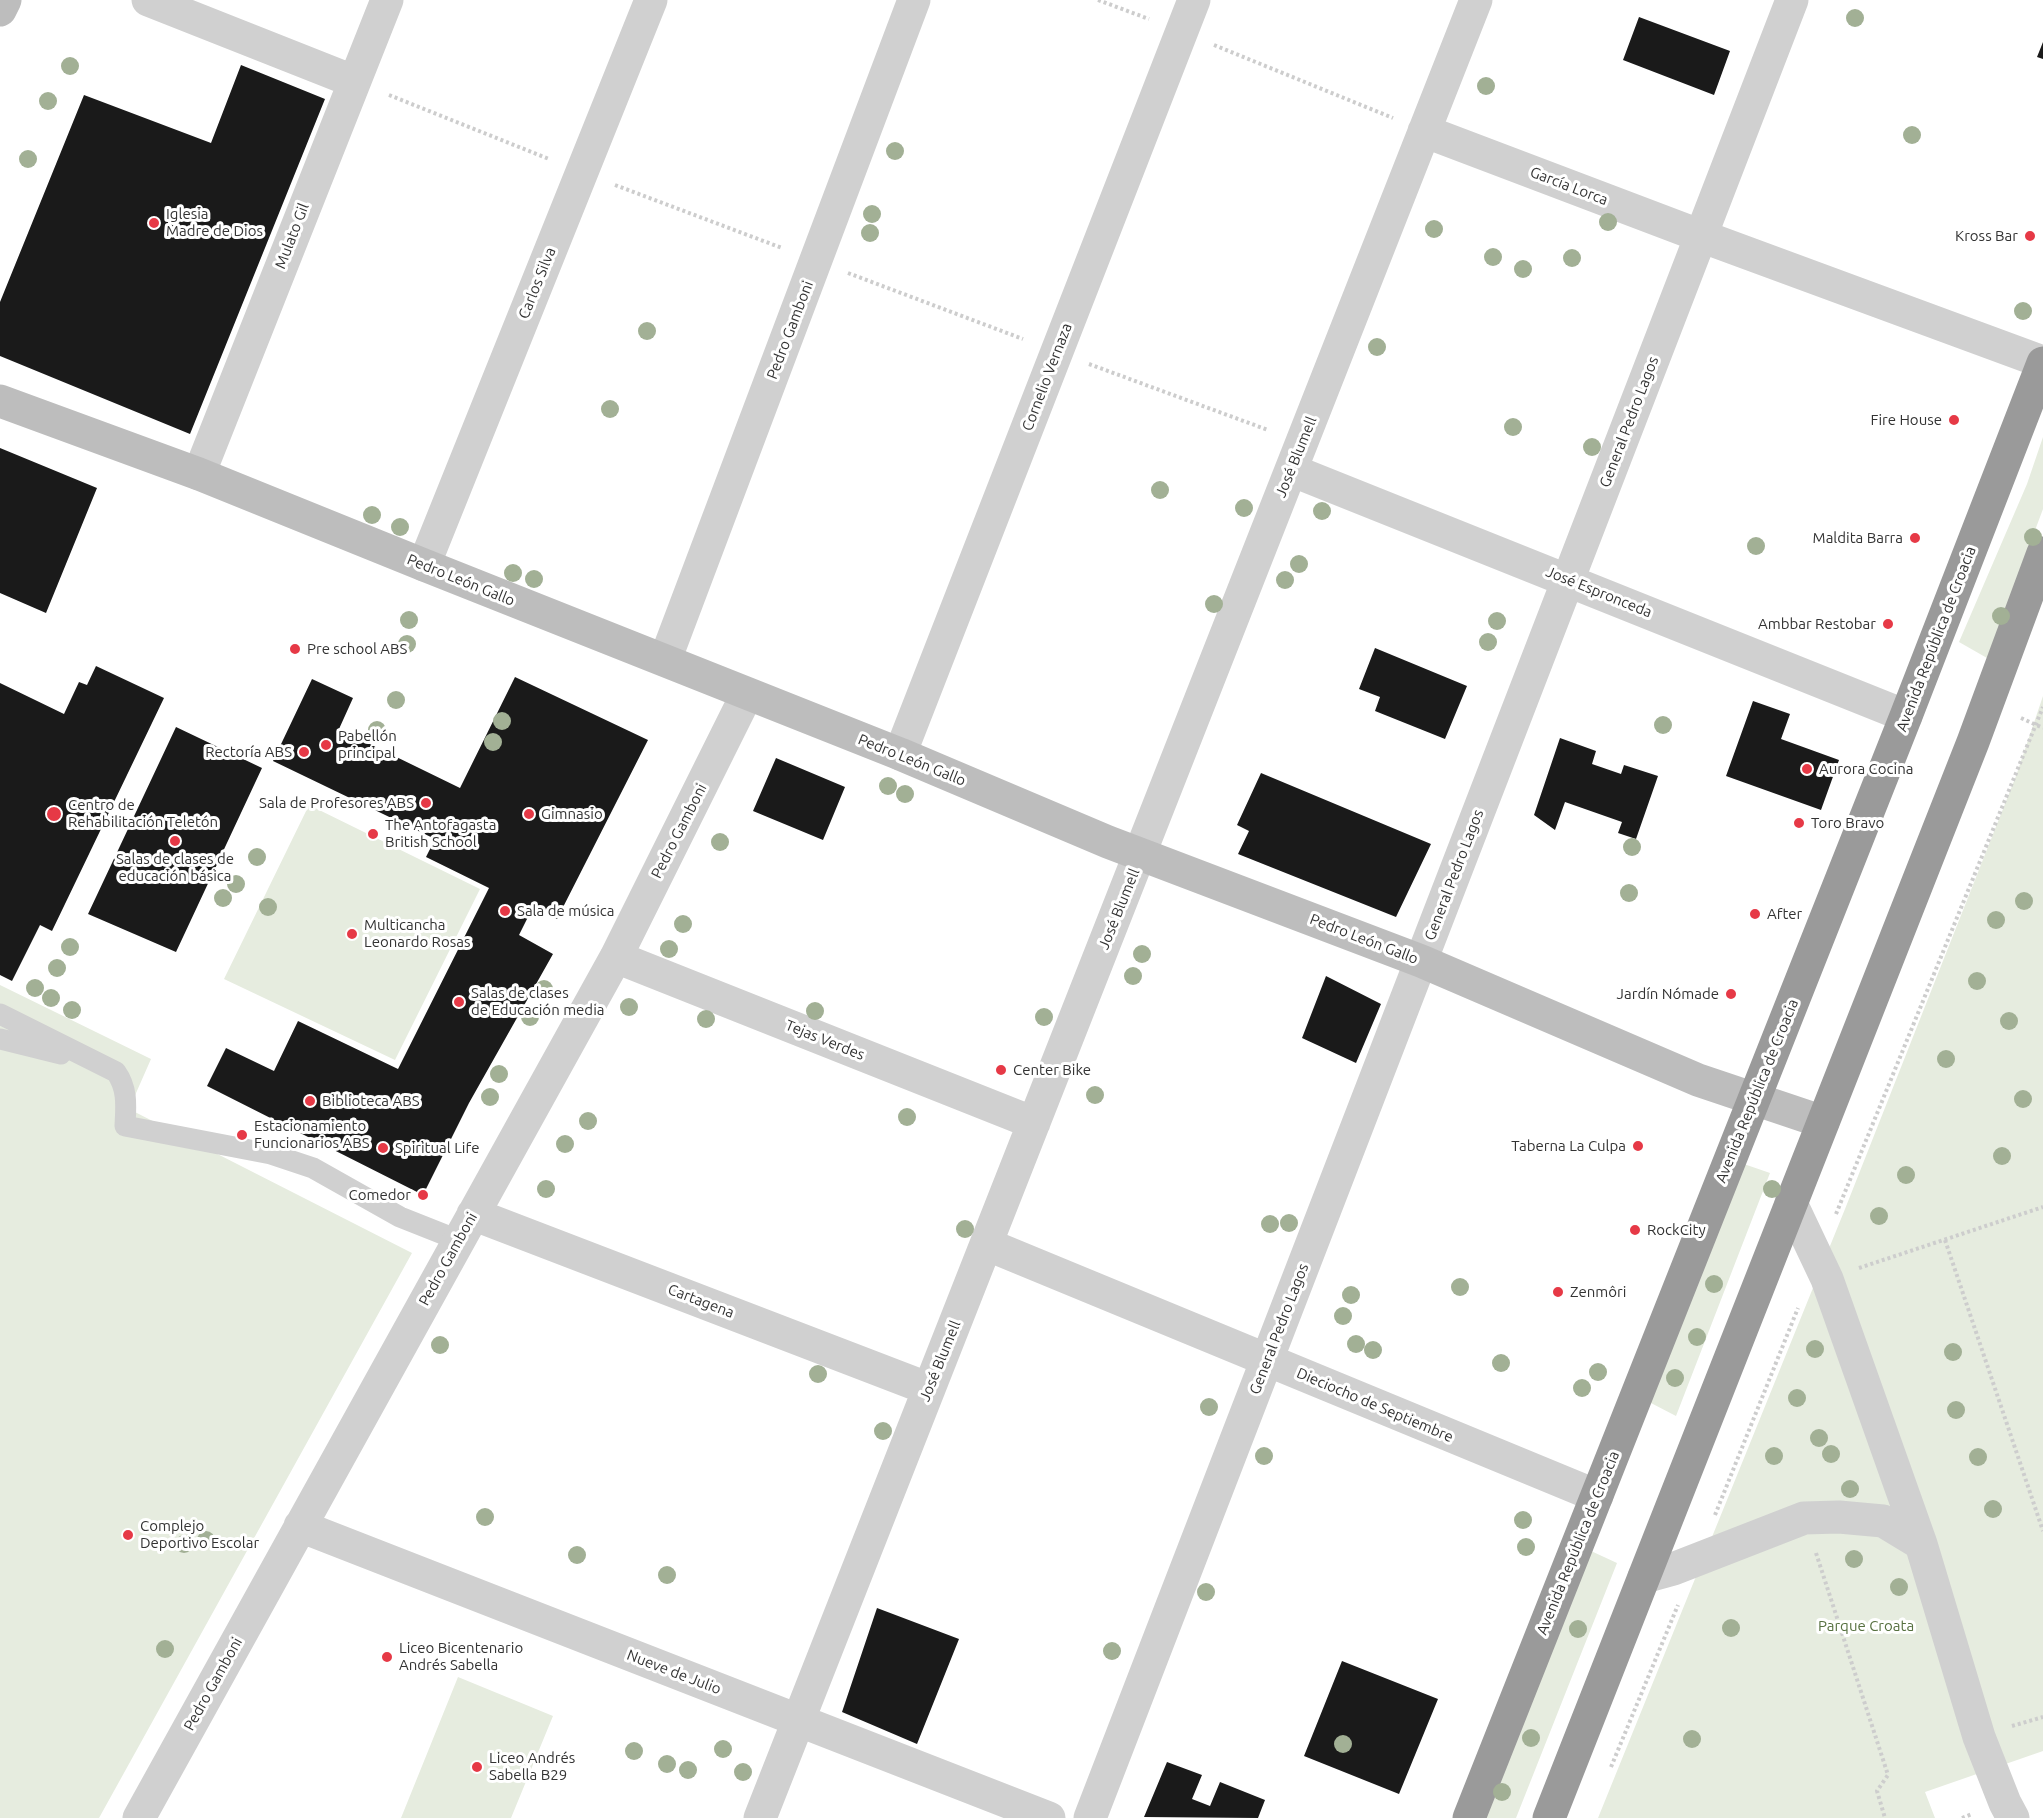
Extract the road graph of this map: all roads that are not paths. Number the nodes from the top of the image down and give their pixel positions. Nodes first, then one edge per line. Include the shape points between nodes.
1 (5, 0) edge
2 (148, 0) edge
3 (387, 0) edge
4 (651, 0) edge
5 (914, 0) edge
6 (1194, 0) edge
7 (1476, 0) edge
8 (1792, 0) edge
9 (0, 10) edge
10 (353, 81) junction
11 (1424, 131) junction
12 (1701, 236) junction
13 (2043, 362) edge
14 (0, 401) edge
15 (1291, 470) junction
16 (199, 474) junction
17 (2043, 553) edge
18 (424, 565) junction
19 (1568, 580) junction
20 (665, 660) junction
21 (747, 694) junction
22 (1906, 716) junction
23 (900, 754) junction
24 (1141, 854) junction
25 (616, 957) junction
26 (1421, 961) junction
27 (0, 1014) edge
28 (0, 1039) edge
29 (100, 1064) junction
30 (1754, 1099) junction
31 (1823, 1122) junction
32 (1034, 1123) junction
33 (1791, 1203) junction
34 (466, 1227) junction
35 (986, 1244) junction
36 (1267, 1360) junction
37 (929, 1389) junction
38 (1597, 1496) junction
39 (300, 1526) junction
40 (1921, 1544) junction
41 (1644, 1577) junction
42 (799, 1720) junction
43 (139, 1818) edge
44 (760, 1818) edge
45 (1048, 1818) edge
46 (1090, 1818) edge
47 (1469, 1818) edge
48 (1549, 1818) edge
49 (2013, 1818) edge

1 - 9 street
2 - 10 street
3 - 10 street, Mulato Gil
4 - 18 street, Carlos Silva
5 - 20 street, Pedro Gamboni
6 - 23 street, Cornelio Vernaza
7 - 11 street, José Blumell
8 - 12 street, General Pedro Lagos
10 - 16 street, Mulato Gil
11 - 12 street, García Lorca
11 - 15 street, José Blumell
12 - 13 street, García Lorca
12 - 19 street, General Pedro Lagos
13 - 22 highway, Avenida República de Croacia
14 - 16 street, Pedro León Gallo
15 - 19 street, José Espronceda
15 - 24 street, José Blumell
16 - 18 street, Pedro León Gallo
17 - 31 highway
18 - 20 street, Pedro León Gallo
19 - 22 street, José Espronceda
19 - 26 street, General Pedro Lagos
20 - 21 street, Pedro León Gallo
21 - 23 street, Pedro León Gallo
21 - 25 street, Pedro Gamboni
22 - 30 highway, Avenida República de Croacia
23 - 24 street, Pedro León Gallo
24 - 26 street, Pedro León Gallo
24 - 32 street, José Blumell
25 - 32 street, Tejas Verdes
25 - 34 street, Pedro Gamboni
26 - 30 street, Pedro León Gallo via 1698,1080
26 - 36 street, General Pedro Lagos
27 - 29 lane
28 - 29 lane
29 - 34 lane via 122,1080 126,1092 125,1126 271,1154 313,1168 400,1217
30 - 31 street, Pedro León Gallo
30 - 38 highway, Avenida República de Croacia
31 - 33 highway
32 - 35 street, José Blumell
33 - 40 street via 1827,1279
33 - 41 highway
34 - 37 street, Cartagena
34 - 39 street, Pedro Gamboni
35 - 36 street, Dieciocho de Septiembre
35 - 37 street, José Blumell
36 - 38 street, Dieciocho de Septiembre
36 - 46 street, General Pedro Lagos
37 - 42 street, José Blumell
38 - 47 highway, Avenida República de Croacia
39 - 42 street, Nueve de Julio
39 - 43 street, Pedro Gamboni
40 - 41 street via 1883,1521 1804,1518
40 - 49 street via 1978,1737
41 - 48 highway
42 - 44 street, José Blumell
42 - 45 street, Nueve de Julio

